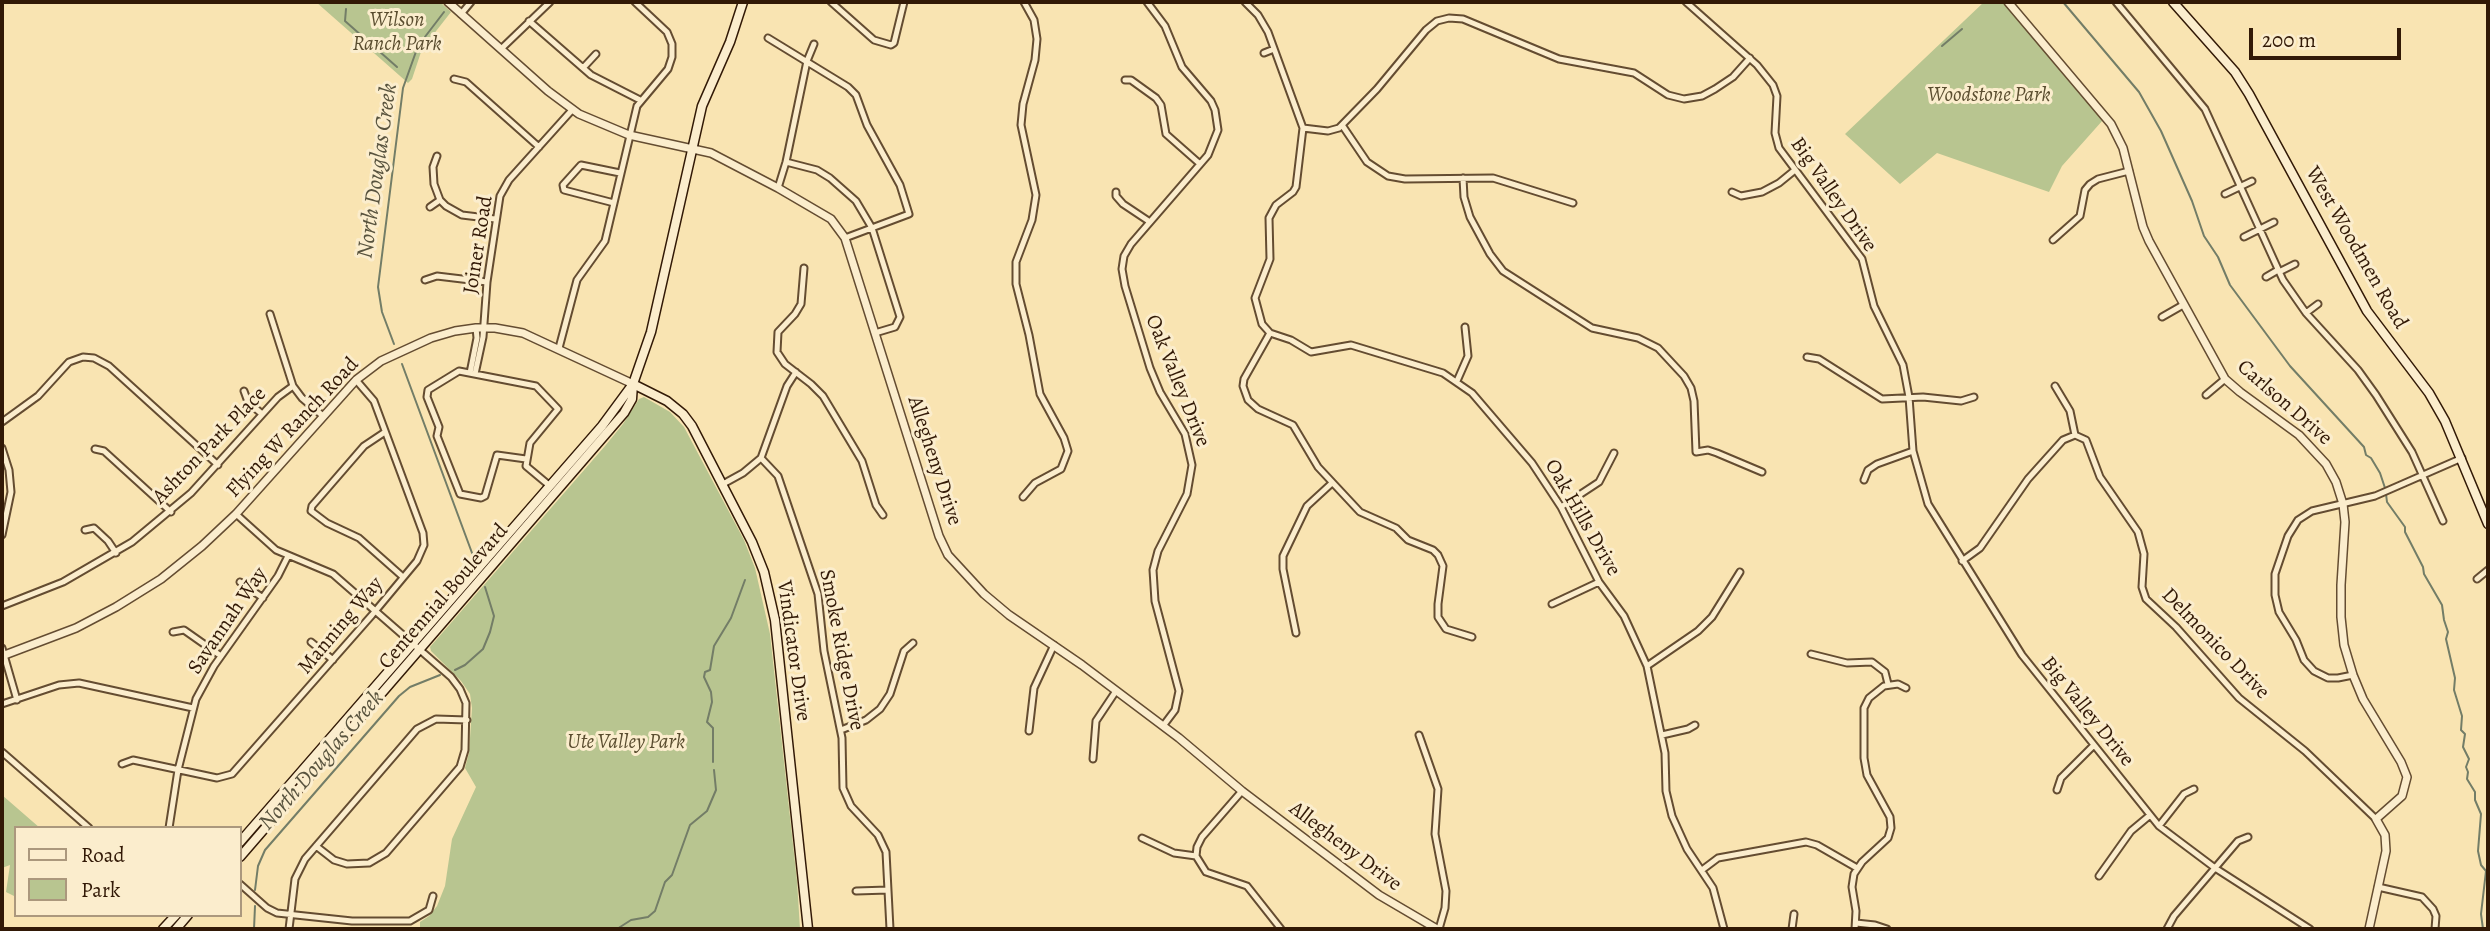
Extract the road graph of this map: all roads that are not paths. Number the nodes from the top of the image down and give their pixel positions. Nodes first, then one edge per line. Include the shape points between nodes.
1 (448, 2) edge
2 (471, 2) edge
3 (550, 2) edge
4 (635, 2) edge
5 (743, 2) edge
6 (831, 2) edge
7 (904, 2) edge
8 (1024, 2) edge
9 (1147, 2) edge
10 (1245, 2) edge
11 (1686, 2) edge
12 (2008, 2) edge
13 (2116, 2) edge
14 (2173, 2) edge
15 (461, 14) junction
16 (529, 21) junction
17 (768, 38) dead end
18 (680, 43) dead end
19 (672, 44) junction
20 (814, 44) dead end
21 (891, 45) junction
22 (501, 49) junction
23 (1274, 49) junction
24 (1264, 53) dead end
25 (596, 54) dead end
26 (892, 54) dead end
27 (1750, 58) junction
28 (807, 61) junction
29 (583, 68) junction
30 (454, 79) dead end
31 (1125, 80) dead end
32 (640, 100) junction
33 (572, 110) junction
34 (1342, 125) junction
35 (1303, 128) junction
36 (629, 135) junction
37 (539, 147) junction
38 (691, 149) junction
39 (437, 156) dead end
40 (786, 162) junction
41 (1200, 164) junction
42 (1795, 170) junction
43 (2129, 171) junction
44 (620, 173) junction
45 (1463, 178) junction
46 (2252, 181) dead end
47 (2241, 187) junction
48 (778, 188) junction
49 (1116, 192) dead end
50 (1732, 192) dead end
51 (2225, 194) dead end
52 (440, 200) junction
53 (614, 203) junction
54 (1573, 203) dead end
55 (430, 207) dead end
56 (495, 219) junction
57 (1150, 222) junction
58 (2274, 222) dead end
59 (872, 228) junction
60 (2260, 229) junction
61 (845, 237) junction
62 (2244, 237) dead end
63 (2053, 240) dead end
64 (2295, 264) dead end
65 (804, 268) dead end
66 (2279, 271) junction
67 (2266, 277) dead end
68 (425, 280) dead end
69 (487, 282) junction
70 (1018, 296) junction
71 (1009, 300) dead end
72 (2318, 304) dead end
73 (2183, 305) junction
74 (270, 313) dead end
75 (2305, 313) junction
76 (2162, 317) dead end
77 (480, 327) junction
78 (1465, 327) dead end
79 (875, 333) junction
80 (1270, 333) junction
81 (559, 348) junction
82 (1807, 357) dead end
83 (796, 372) junction
84 (472, 373) junction
85 (2225, 379) junction
86 (356, 380) junction
87 (1457, 381) junction
88 (633, 384) junction
89 (2055, 386) dead end
90 (293, 387) junction
91 (244, 391) dead end
92 (2206, 395) dead end
93 (1909, 397) junction
94 (1973, 397) dead end
95 (262, 414) junction
96 (323, 416) junction
97 (2, 422) edge
98 (385, 432) junction
99 (2074, 435) junction
100 (2, 448) edge
101 (95, 449) dead end
102 (1913, 452) junction
103 (1614, 453) dead end
104 (761, 458) junction
105 (2462, 458) junction
106 (527, 459) junction
107 (218, 465) junction
108 (1762, 472) dead end
109 (2422, 476) junction
110 (1864, 480) dead end
111 (1332, 483) junction
112 (723, 484) junction
113 (550, 486) junction
114 (1023, 497) dead end
115 (2343, 504) junction
116 (1561, 507) junction
117 (171, 512) junction
118 (2486, 513) edge
119 (236, 514) junction
120 (883, 514) dead end
121 (2443, 521) dead end
122 (2488, 524) edge
123 (85, 530) dead end
124 (2, 535) edge
125 (116, 552) junction
126 (288, 556) junction
127 (1962, 561) junction
128 (2488, 570) edge
129 (1740, 572) dead end
130 (403, 577) junction
131 (2477, 579) dead end
132 (240, 582) dead end
133 (1599, 582) junction
134 (263, 598) junction
135 (1552, 604) dead end
136 (2, 606) edge
137 (376, 611) junction
138 (173, 632) dead end
139 (1296, 633) dead end
140 (1472, 637) dead end
141 (312, 642) dead end
142 (913, 642) dead end
143 (413, 643) junction
144 (1054, 645) junction
145 (421, 650) junction
146 (3, 653) edge
147 (1811, 654) dead end
148 (221, 656) junction
149 (333, 660) junction
150 (1647, 666) junction
151 (2353, 675) junction
152 (1888, 684) junction
153 (1906, 688) dead end
154 (1116, 691) junction
155 (17, 700) junction
156 (2, 704) edge
157 (193, 708) junction
158 (467, 720) junction
159 (1695, 725) dead end
160 (1163, 726) junction
161 (841, 730) junction
162 (1029, 731) dead end
163 (1419, 735) dead end
164 (1662, 735) junction
165 (2094, 745) junction
166 (2, 752) edge
167 (1093, 759) dead end
168 (122, 764) dead end
169 (178, 770) junction
170 (2194, 789) dead end
171 (2057, 790) dead end
172 (1242, 792) junction
173 (2149, 816) junction
174 (2376, 820) junction
175 (87, 826) edge
176 (169, 826) edge
177 (2159, 826) junction
178 (2248, 837) dead end
179 (1142, 838) dead end
180 (242, 840) edge
181 (316, 846) junction
182 (242, 855) edge
183 (1196, 856) junction
184 (1857, 868) junction
185 (2215, 868) junction
186 (1702, 870) junction
187 (2099, 876) dead end
188 (242, 886) edge
189 (2378, 887) junction
190 (888, 890) junction
191 (856, 891) dead end
192 (433, 896) dead end
193 (1794, 914) dead end
194 (290, 915) junction
195 (1856, 926) edge
196 (289, 929) edge
197 (808, 929) edge
198 (890, 929) edge
199 (1281, 929) edge
200 (1438, 929) edge
201 (1724, 929) edge
202 (1792, 929) edge
203 (1887, 929) edge
204 (2167, 929) edge
205 (2310, 929) edge
206 (2369, 929) edge
207 (2435, 929) edge

1 - 15 street, Allegheny Drive
2 - 15 street
3 - 16 street
4 - 19 street via 667,32
5 - 38 main road, Centennial Boulevard via 702,106
6 - 21 street via 874,40
7 - 21 street
8 - 70 street via 1037,39 1021,125 1036,195 1016,262
9 - 41 street, Oak Valley Drive via 1165,26 1182,67 1215,110 1217,137
10 - 23 street via 1261,20
11 - 27 street, Big Valley Drive
12 - 43 street, Carlson Drive via 2111,124
13 - 47 street via 2205,109
14 - 105 main road, West Woodmen Road via 2241,81 2367,311 2429,393
15 - 22 street, Allegheny Drive
16 - 22 street
16 - 29 street
17 - 28 street
18 - 19 street
19 - 32 street via 668,69
20 - 28 street
21 - 26 street
22 - 33 street, Allegheny Drive
23 - 24 street
23 - 35 street
25 - 29 street
27 - 34 street via 1715,89 1684,99 1668,95 1634,73 1559,59 1463,19 1449,18 1426,30
27 - 42 street, Big Valley Drive via 1773,85 1776,141
28 - 40 street
28 - 59 street via 856,95 900,185 909,214
29 - 32 street
30 - 37 street via 466,82
31 - 41 street via 1132,80 1156,98 1166,134
32 - 36 street
33 - 36 street, Allegheny Drive
33 - 37 street, Joiner Road
34 - 35 street via 1328,131
34 - 45 street via 1367,162 1388,176
35 - 80 street via 1296,187 1271,211 1270,259 1255,298 1259,317
36 - 38 street, Allegheny Drive
36 - 44 street
37 - 56 street, Joiner Road via 505,187
38 - 48 street, Allegheny Drive via 726,159
38 - 88 main road, Centennial Boulevard via 649,340
39 - 52 street via 433,176
40 - 48 street
40 - 59 street via 830,178 856,201
41 - 57 street, Oak Valley Drive
42 - 50 street via 1762,191 1741,196
42 - 93 street, Big Valley Drive via 1862,259 1874,306 1905,371
43 - 63 street via 2090,184 2080,216
43 - 73 street, Carlson Drive via 2143,227
44 - 53 street
44 - 53 street via 581,164 563,186
45 - 54 street via 1493,178
45 - 108 street via 1470,217 1503,271 1592,328 1652,344 1684,376 1693,394 1696,452 1708,450
46 - 47 street
47 - 51 street
47 - 60 street
48 - 61 street, Allegheny Drive via 822,212
49 - 57 street via 1123,204
52 - 55 street
52 - 56 street via 462,215
53 - 81 street via 605,241 577,280
56 - 69 street, Joiner Road
57 - 160 street, Oak Valley Drive via 1124,256 1123,278 1150,368 1185,434 1192,465 1187,494 1153,570 1155,601 1179,691 1175,710
58 - 60 street
59 - 61 street
59 - 79 street via 900,317 895,327
60 - 62 street
60 - 66 street
61 - 79 street, Allegheny Drive
64 - 66 street
65 - 83 street via 799,309 780,328 776,339 777,352
66 - 67 street
66 - 75 street
68 - 69 street via 437,276
69 - 77 street, Joiner Road
70 - 71 street
70 - 114 street via 1040,394 1068,451 1061,469 1035,483
72 - 75 street
73 - 76 street
73 - 85 street, Carlson Drive
74 - 90 street
75 - 109 street via 2366,380
77 - 81 street, Flying W Ranch Road via 523,333
77 - 84 street, Joiner Road
77 - 86 street, Flying W Ranch Road via 431,338 382,361
78 - 87 street via 1468,356
79 - 144 street, Allegheny Drive via 942,545 994,603
80 - 87 street, Oak Hills Drive via 1311,352 1351,345 1436,370
80 - 111 street via 1247,370 1245,393 1258,409 1293,425
81 - 88 street, Flying W Ranch Road
82 - 93 street via 1819,359 1882,399
83 - 104 street
83 - 120 street via 822,396 856,450
84 - 106 street via 536,386 557,405 557,412 530,443
84 - 106 street via 455,371 427,393 457,491 485,496 497,455
85 - 92 street
85 - 115 street, Carlson Drive via 2313,448 2336,482
86 - 96 street, Flying W Ranch Road
86 - 98 street, Manning Way via 372,397
87 - 116 street, Oak Hills Drive via 1526,455
88 - 112 main road, Vindicator Drive via 683,414
88 - 113 main road, Centennial Boulevard
88 - 145 main road, Centennial Boulevard via 632,399 609,432
89 - 99 street, Delmonico Drive via 2070,411
90 - 95 street, Ashton Park Place
90 - 96 street
91 - 95 street via 248,402
93 - 94 street via 1961,401
93 - 102 street, Big Valley Drive
95 - 107 street, Ashton Park Place
96 - 119 street, Flying W Ranch Road
97 - 107 street via 38,396 69,362 94,358 109,366
98 - 130 street, Manning Way via 424,539 420,556
98 - 130 street via 363,446 312,511 359,538
99 - 127 street via 2054,450 1980,548
99 - 174 street, Delmonico Drive via 2086,440 2100,477 2138,532 2146,599 2239,698 2305,751
100 - 124 street via 11,492
101 - 117 street via 104,451
102 - 110 street via 1877,464
102 - 127 street, Big Valley Drive via 1928,504
103 - 116 street via 1599,482
104 - 112 street
104 - 161 street, Smoke Ridge Drive via 778,476 818,594 824,651
105 - 109 street
105 - 118 main road, West Woodmen Road
106 - 113 street via 528,468
107 - 117 street, Ashton Park Place
109 - 115 street
109 - 121 street
111 - 139 street via 1307,506 1283,556
111 - 140 street via 1360,512 1438,555 1443,566 1438,617 1446,629
112 - 197 main road, Vindicator Drive via 759,556 772,601
113 - 143 main road, Centennial Boulevard
115 - 151 street, Carlson Drive via 2341,617
115 - 151 street via 2312,511 2292,527 2277,564 2275,595 2308,666 2328,678
116 - 133 street, Oak Hills Drive
117 - 125 street, Ashton Park Place
118 - 122 main road, West Woodmen Road
119 - 126 street via 271,547
119 - 146 street, Flying W Ranch Road via 144,591 76,628
123 - 125 street via 94,528
125 - 136 street, Ashton Park Place via 63,582
126 - 134 street, Savannah Way
126 - 137 street via 330,572
127 - 165 street, Big Valley Drive via 2022,655
128 - 131 street
129 - 150 street via 1712,617
130 - 137 street, Manning Way
132 - 134 street
133 - 135 street
133 - 150 street, Oak Hills Drive via 1624,616
134 - 148 street, Savannah Way
137 - 143 street
137 - 149 street, Manning Way
138 - 148 street via 184,630
141 - 149 street
142 - 161 street via 904,651 886,701 866,720
143 - 145 street
143 - 180 main road, Centennial Boulevard
144 - 154 street, Allegheny Drive
144 - 162 street via 1034,688
145 - 158 street via 460,689
145 - 182 main road, Centennial Boulevard
146 - 155 street
147 - 152 street via 1847,663 1872,662 1885,672
148 - 157 street, Savannah Way
149 - 169 street, Manning Way via 232,774 217,778
150 - 164 street, Oak Hills Drive
151 - 174 street, Carlson Drive via 2407,777 2402,796
152 - 153 street
152 - 184 street via 1866,702 1863,719 1867,775 1890,817 1891,828 1888,838
154 - 160 street, Allegheny Drive
154 - 167 street via 1096,721
155 - 156 street
155 - 157 street via 79,683
157 - 169 street, Savannah Way
158 - 181 street via 444,718 423,725
158 - 181 street via 460,767 386,853 369,863 347,864
159 - 164 street
160 - 172 street, Allegheny Drive
161 - 190 street, Smoke Ridge Drive via 843,788 883,843
163 - 200 street via 1438,789 1435,834 1446,891
164 - 186 street, Oak Hills Drive via 1672,816
165 - 171 street via 2061,778
165 - 173 street, Big Valley Drive
166 - 175 street
168 - 169 street, Manning Way via 133,760
169 - 176 street, Savannah Way
170 - 177 street via 2184,794
172 - 183 street via 1202,837
172 - 200 street, Allegheny Drive via 1379,895
173 - 177 street, Big Valley Drive
173 - 187 street via 2125,838
174 - 189 street via 2386,843
177 - 185 street, Big Valley Drive
178 - 185 street via 2238,841
179 - 183 street via 1174,853
181 - 194 street via 296,874
183 - 199 street via 1206,872 1247,886
184 - 186 street via 1806,842 1718,858
184 - 195 street via 1853,887
185 - 204 street
185 - 205 street, Big Valley Drive
186 - 201 street, Oak Hills Drive via 1713,888
188 - 194 street via 271,911
189 - 206 street
189 - 207 street via 2421,897 2433,909
190 - 191 street
190 - 198 street, Smoke Ridge Drive
192 - 194 street via 429,910 410,920
193 - 202 street
194 - 196 street
195 - 203 street

